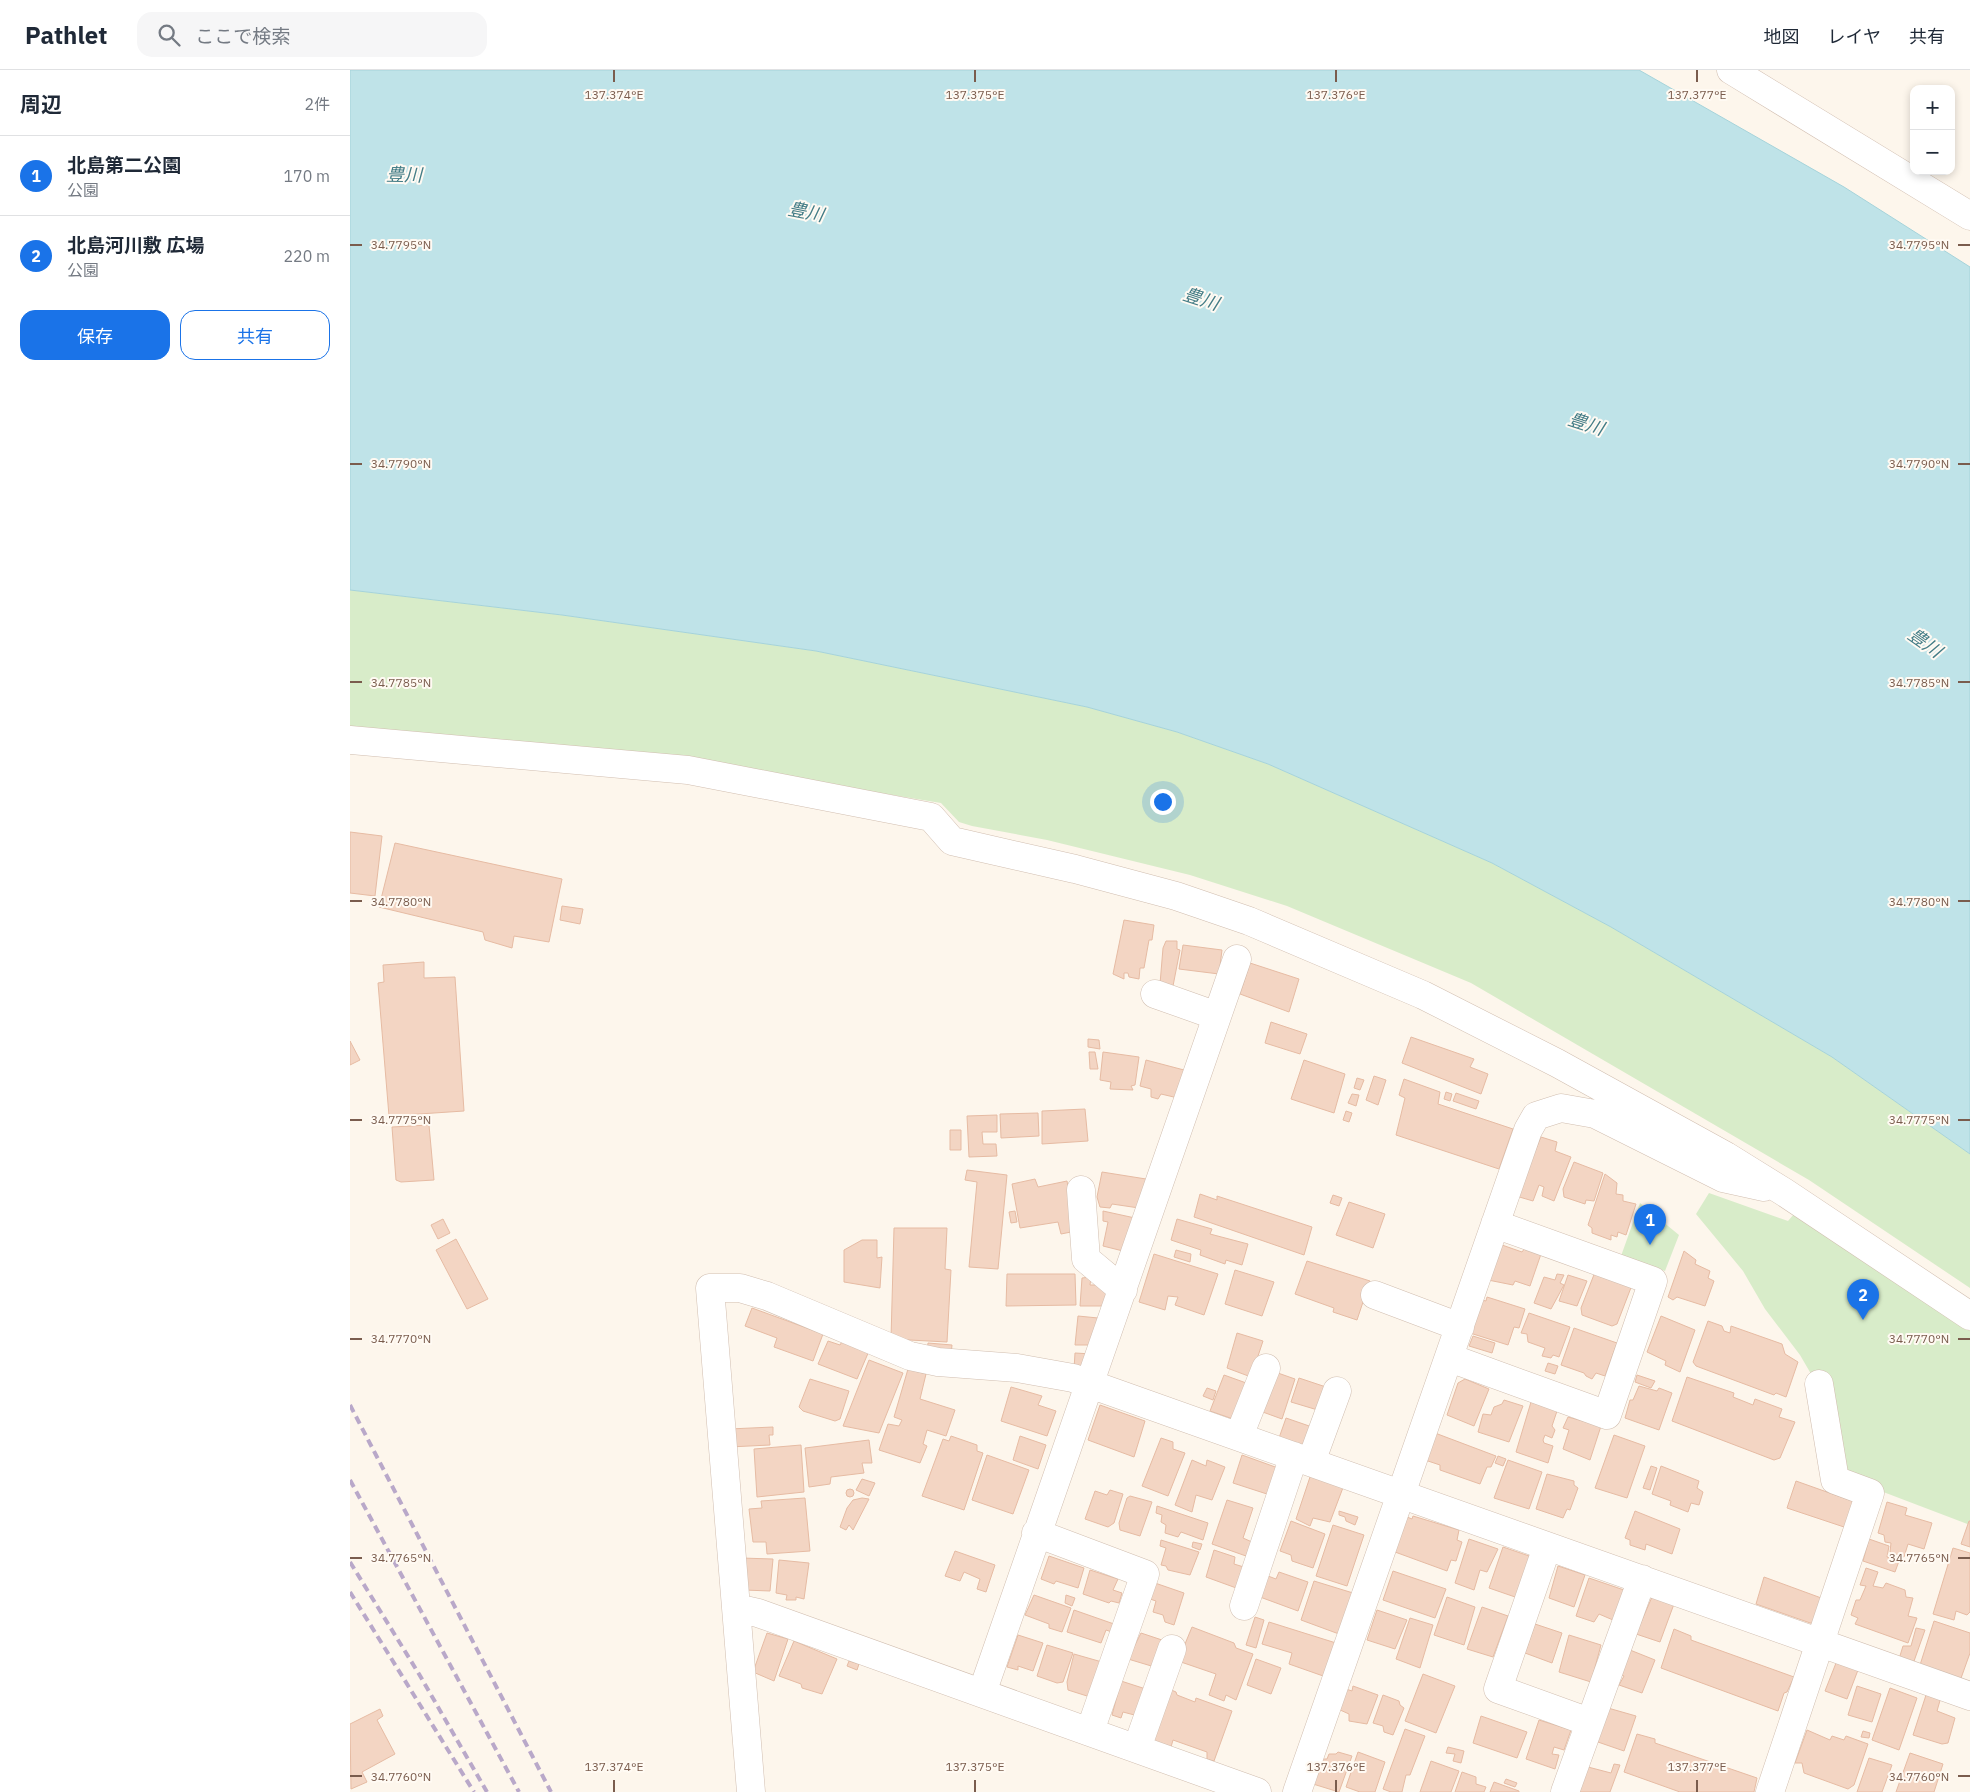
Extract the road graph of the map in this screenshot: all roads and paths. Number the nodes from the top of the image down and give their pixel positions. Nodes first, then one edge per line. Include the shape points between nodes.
1 (1731, 70) edge
2 (1970, 216) edge
3 (350, 740) edge
4 (1237, 959) dead end
5 (1155, 994) dead end
6 (1217, 1016) junction
7 (1080, 1190) dead end
8 (1784, 1192) junction
9 (1495, 1224) junction
10 (1124, 1290) junction
11 (1376, 1295) dead end
12 (1970, 1316) edge
13 (1460, 1327) junction
14 (1450, 1358) junction
15 (1266, 1368) dead end
16 (1091, 1384) junction
17 (1819, 1384) dead end
18 (1337, 1391) dead end
19 (1239, 1436) junction
20 (1302, 1459) junction
21 (1400, 1493) junction
22 (1036, 1534) junction
23 (1547, 1547) junction
24 (1642, 1578) junction
25 (1244, 1606) dead end
26 (736, 1608) junction
27 (1822, 1642) junction
28 (1172, 1650) dead end
29 (1968, 1688) edge
30 (982, 1693) junction
31 (1589, 1722) junction
32 (1090, 1731) junction
33 (1137, 1748) junction
34 (750, 1792) edge
35 (1257, 1792) edge
36 (1297, 1792) edge
37 (1565, 1792) edge
38 (1770, 1792) edge

1 - 2 street
3 - 8 street via 688,770 931,817 952,841 1176,896 1250,921 1424,995 1557,1063 1726,1156
4 - 6 street
5 - 6 street
6 - 10 street
7 - 10 street via 1086,1259
8 - 9 street via 1723,1178 1595,1114 1561,1108 1536,1116 1528,1130
8 - 12 street
9 - 13 street
9 - 14 street via 1653,1282 1607,1415
10 - 16 street
11 - 13 street
13 - 14 street
14 - 21 street
15 - 19 street
16 - 19 street
16 - 22 street
16 - 26 street via 1017,1368 938,1362 910,1356 767,1296 740,1288 710,1288
17 - 27 street via 1835,1480 1870,1493
18 - 20 street
19 - 20 street
20 - 21 street
20 - 25 street
21 - 23 street
21 - 36 street
22 - 30 street
22 - 32 street via 1146,1574
23 - 24 street
23 - 31 street via 1498,1689
24 - 27 street
24 - 31 street
26 - 30 street
26 - 34 street
27 - 29 street
27 - 38 street
28 - 33 street
30 - 32 street
31 - 37 street
32 - 33 street
33 - 35 street

